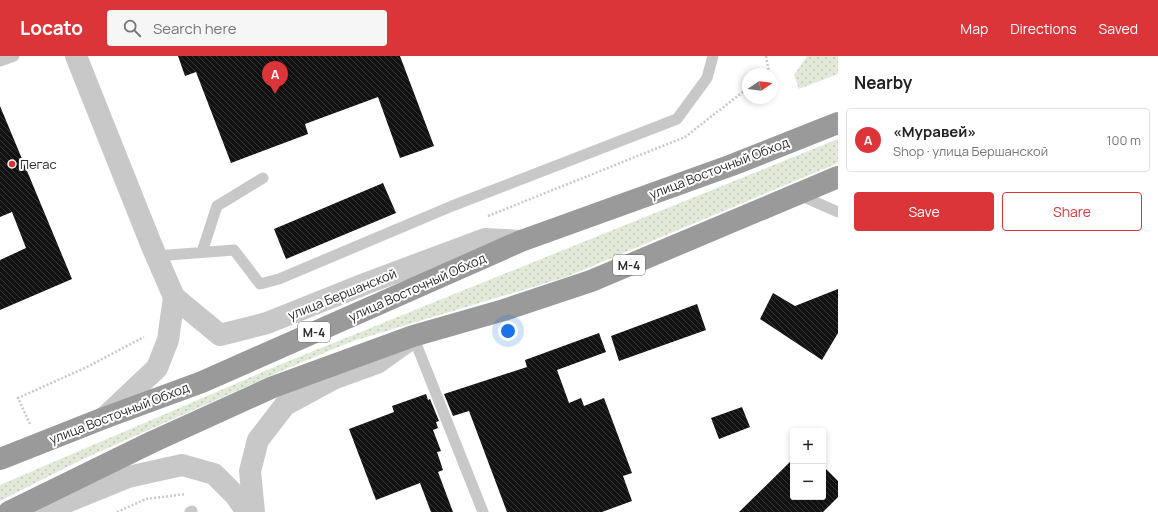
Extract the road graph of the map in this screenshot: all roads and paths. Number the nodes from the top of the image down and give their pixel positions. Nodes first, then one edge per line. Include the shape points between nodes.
1 (76, 56) edge
2 (713, 56) edge
3 (766, 56) edge
4 (768, 68) edge
5 (838, 123) edge
6 (838, 177) edge
7 (263, 178) dead end
8 (796, 194) junction
9 (838, 212) edge
10 (522, 241) junction
11 (202, 252) junction
12 (156, 256) junction
13 (174, 297) junction
14 (149, 335) dead end
15 (413, 336) junction
16 (18, 398) dead end
17 (104, 418) junction
18 (0, 459) edge
19 (146, 499) dead end
20 (9, 512) edge
21 (38, 512) edge
22 (117, 512) edge
23 (247, 512) edge
24 (254, 512) edge
25 (483, 512) edge

1 - 12 street, улица Бершанской
2 - 11 lane via 707,78 677,119 452,206 279,278 260,284 234,250
3 - 4 path
5 - 10 highway, улица Восточный Обход / М-4 via 732,165
6 - 8 highway, М-4
7 - 11 lane via 217,206
8 - 9 lane
8 - 15 highway, М-4 via 591,281 504,310
10 - 13 street, улица Бершанской via 485,239 267,324 220,335
10 - 17 highway, улица Восточный Обход / М-4 via 202,382
11 - 12 lane
12 - 13 street, улица Бершанской
13 - 17 street via 168,340 157,368
14 - 16 path
15 - 20 highway, М-4 via 273,387 152,442
15 - 24 street via 377,363 333,379 285,405 258,440 250,471
15 - 25 lane
17 - 18 highway, улица Восточный Обход / М-4
19 - 22 path
21 - 23 street via 128,477 182,465 214,474 235,495

